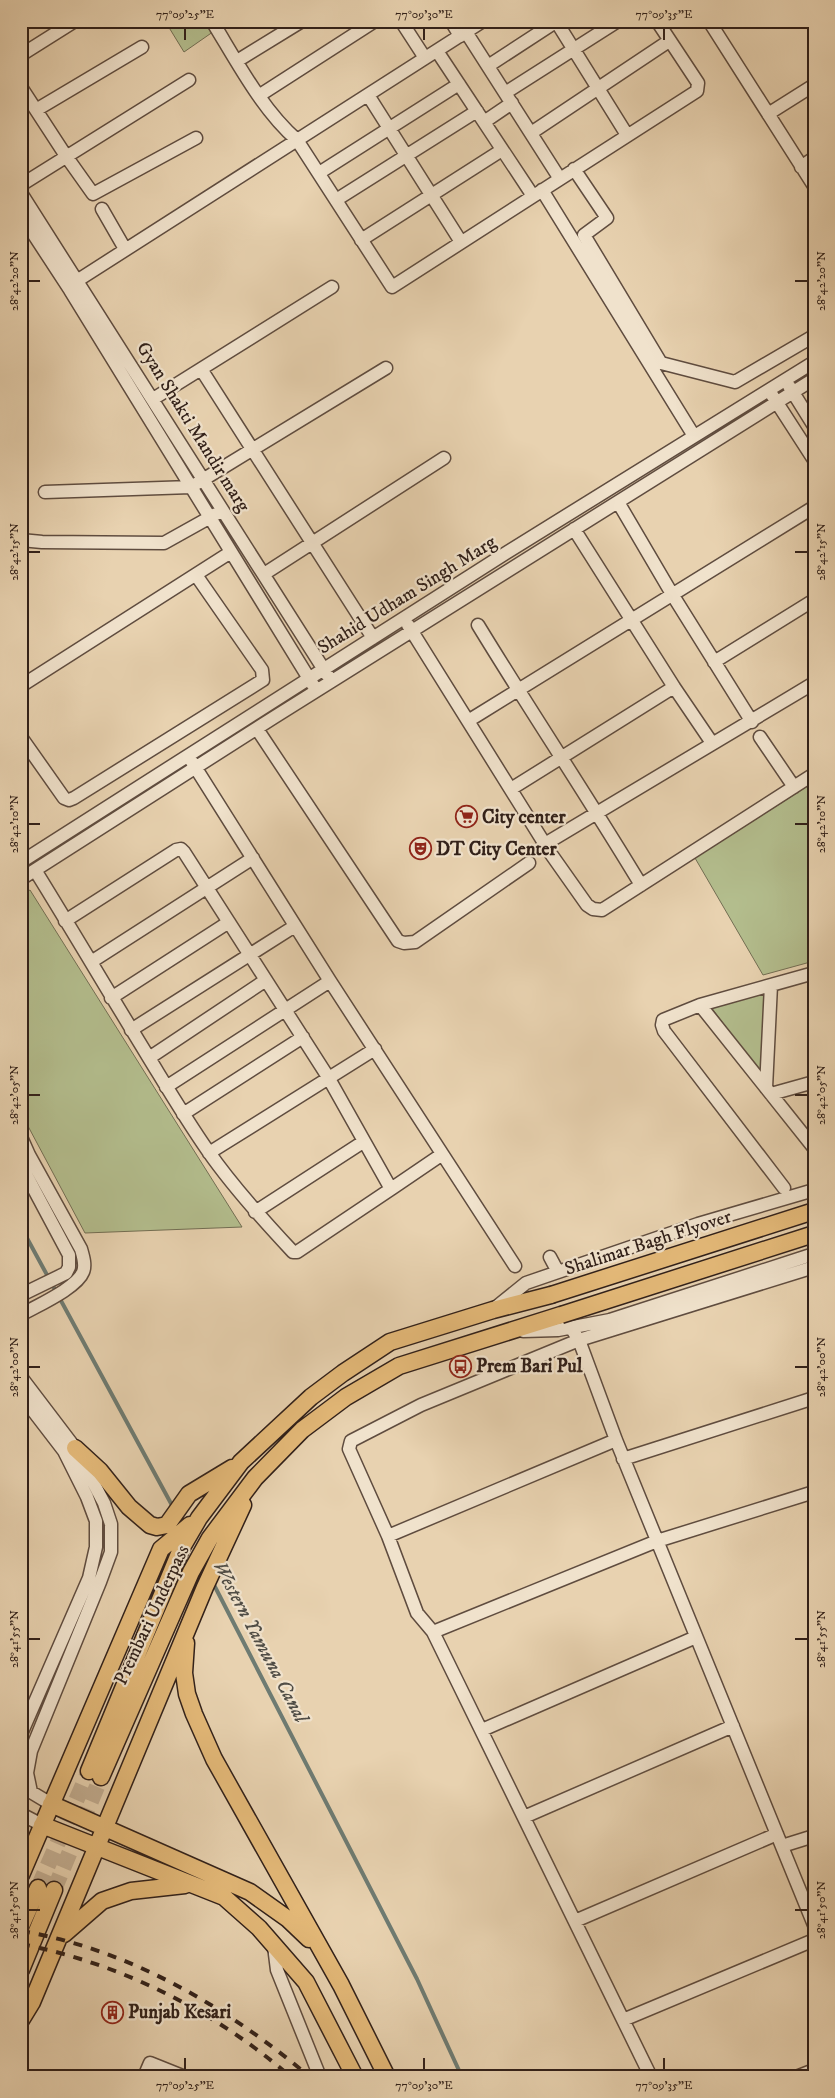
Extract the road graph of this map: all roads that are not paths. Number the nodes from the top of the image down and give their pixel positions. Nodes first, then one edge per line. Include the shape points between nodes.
1 (74, 21) edge
2 (212, 21) edge
3 (302, 21) edge
4 (375, 21) edge
5 (401, 21) edge
6 (451, 21) edge
7 (483, 21) edge
8 (556, 21) edge
9 (618, 21) edge
10 (657, 21) edge
11 (709, 21) edge
12 (463, 34) junction
13 (670, 41) junction
14 (142, 47) dead end
15 (573, 50) junction
16 (437, 51) junction
17 (21, 55) edge
18 (425, 58) junction
19 (237, 61) junction
20 (488, 66) junction
21 (189, 80) dead end
22 (459, 84) junction
23 (814, 85) edge
24 (21, 86) edge
25 (598, 88) junction
26 (260, 95) junction
27 (368, 95) junction
28 (508, 98) junction
29 (36, 110) junction
30 (477, 111) junction
31 (768, 114) junction
32 (484, 122) junction
33 (389, 129) junction
34 (530, 132) junction
35 (627, 135) junction
36 (196, 138) dead end
37 (297, 140) junction
38 (502, 150) junction
39 (66, 156) junction
40 (406, 156) junction
41 (814, 158) edge
42 (801, 166) junction
43 (574, 170) junction
44 (319, 173) junction
45 (560, 179) junction
46 (21, 184) edge
47 (814, 186) edge
48 (21, 193) edge
49 (537, 193) junction
50 (431, 195) junction
51 (336, 200) junction
52 (102, 209) dead end
53 (21, 215) edge
54 (361, 240) junction
55 (461, 242) junction
56 (125, 249) junction
57 (73, 283) junction
58 (332, 287) dead end
59 (814, 340) edge
60 (814, 362) edge
61 (202, 368) junction
62 (386, 368) dead end
63 (814, 379) edge
64 (784, 380) junction
65 (768, 390) junction
66 (792, 392) junction
67 (153, 399) junction
68 (776, 402) junction
69 (814, 426) edge
70 (694, 436) junction
71 (253, 450) junction
72 (444, 458) dead end
73 (814, 460) edge
74 (204, 480) junction
75 (192, 487) junction
76 (45, 492) dead end
77 (618, 502) junction
78 (814, 506) edge
79 (223, 510) junction
80 (210, 518) junction
81 (574, 529) junction
82 (21, 540) edge
83 (312, 543) junction
84 (231, 552) junction
85 (264, 574) junction
86 (196, 575) junction
87 (672, 594) junction
88 (814, 600) edge
89 (404, 619) junction
90 (631, 620) junction
91 (478, 625) dead end
92 (412, 631) junction
93 (373, 638) junction
94 (714, 662) junction
95 (324, 670) junction
96 (310, 679) junction
97 (332, 682) junction
98 (814, 684) edge
99 (21, 686) edge
100 (674, 687) junction
101 (518, 690) junction
102 (317, 691) junction
103 (468, 721) junction
104 (752, 722) junction
105 (257, 729) junction
106 (21, 737) edge
107 (760, 737) dead end
108 (712, 743) junction
109 (188, 755) junction
110 (561, 758) junction
111 (196, 768) junction
112 (814, 774) edge
113 (794, 787) junction
114 (511, 789) junction
115 (597, 811) junction
116 (545, 844) junction
117 (253, 858) junction
118 (21, 862) edge
119 (529, 863) dead end
120 (35, 870) junction
121 (21, 879) edge
122 (640, 885) junction
123 (206, 888) junction
124 (65, 921) junction
125 (229, 922) junction
126 (295, 926) junction
127 (250, 955) junction
128 (92, 962) junction
129 (814, 973) edge
130 (266, 980) junction
131 (330, 982) junction
132 (771, 985) junction
133 (112, 998) junction
134 (700, 1004) junction
135 (285, 1011) junction
136 (131, 1030) junction
137 (303, 1037) junction
138 (375, 1048) junction
139 (149, 1058) junction
140 (328, 1077) junction
141 (814, 1082) edge
142 (166, 1087) junction
143 (769, 1091) junction
144 (183, 1114) junction
145 (21, 1137) edge
146 (363, 1142) junction
147 (814, 1148) edge
148 (209, 1152) junction
149 (441, 1154) junction
150 (21, 1165) edge
151 (784, 1188) dead end
152 (391, 1189) junction
153 (814, 1190) edge
154 (814, 1211) edge
155 (255, 1212) junction
156 (814, 1234) edge
157 (814, 1254) edge
158 (550, 1257) dead end
159 (515, 1266) dead end
160 (814, 1267) edge
161 (558, 1272) junction
162 (21, 1295) edge
163 (493, 1310) junction
164 (21, 1315) edge
165 (566, 1321) junction
166 (579, 1340) junction
167 (21, 1377) edge
168 (21, 1395) edge
169 (814, 1398) edge
170 (616, 1440) junction
171 (76, 1448) junction
172 (623, 1459) junction
173 (241, 1462) junction
174 (255, 1478) junction
175 (814, 1492) edge
176 (388, 1536) junction
177 (174, 1538) junction
178 (657, 1542) junction
179 (188, 1629) junction
180 (433, 1632) junction
181 (696, 1637) junction
182 (733, 1726) junction
183 (482, 1730) junction
184 (21, 1734) edge
185 (51, 1804) junction
186 (21, 1814) edge
187 (524, 1817) junction
188 (42, 1825) junction
189 (105, 1828) junction
190 (776, 1834) junction
191 (814, 1836) edge
192 (782, 1846) junction
193 (97, 1847) junction
194 (21, 1875) edge
195 (197, 1885) junction
196 (38, 1888) tunnel mouth
197 (54, 1890) tunnel mouth
198 (575, 1921) junction
199 (814, 1925) edge
200 (21, 1926) edge
201 (59, 1939) junction
202 (814, 1940) edge
203 (274, 1946) junction
204 (319, 1948) junction
205 (21, 1970) edge
206 (21, 2020) edge
207 (623, 2020) junction
208 (814, 2070) edge
209 (144, 2077) edge
210 (185, 2077) edge
211 (320, 2077) edge
212 (355, 2077) edge
213 (387, 2077) edge
214 (651, 2077) edge
215 (796, 2077) edge

1 - 17 street
2 - 19 street
3 - 19 street
4 - 26 street
5 - 18 street
6 - 12 street
7 - 12 street
8 - 15 street
8 - 20 street
9 - 15 street
10 - 13 street
11 - 31 street
12 - 16 street
12 - 20 street
13 - 25 street
13 - 35 street via 698,83 698,90
14 - 29 street
15 - 25 street
15 - 28 street
16 - 18 street
16 - 22 street
18 - 27 street
19 - 26 street
20 - 28 street
21 - 39 street
22 - 30 street
22 - 33 street
23 - 31 street
24 - 29 street
25 - 34 street
25 - 35 street
26 - 37 street via 282,126
27 - 33 street
27 - 37 street
28 - 32 street
28 - 34 street
29 - 39 street
30 - 32 street
30 - 40 street
31 - 42 street
32 - 38 street
33 - 40 street
33 - 44 street
34 - 45 street
35 - 43 street
36 - 39 street via 93,194
37 - 44 street
37 - 56 street
38 - 49 street
38 - 50 street
39 - 46 street
40 - 50 street
40 - 51 street
41 - 42 street
42 - 47 street
43 - 45 street
43 - 59 street via 607,218 584,235 661,363 735,382 812,337
44 - 51 street
45 - 49 street
48 - 57 street, Gyan Shakti Mandir marg
49 - 55 street
49 - 70 street
50 - 54 street
50 - 55 street
51 - 54 street
52 - 56 street
53 - 57 street, Gyan Shakti Mandir marg
54 - 55 street via 392,287
56 - 57 street
57 - 67 street, Gyan Shakti Mandir marg
57 - 75 street, Gyan Shakti Mandir marg
58 - 61 street
60 - 64 street, Shahid Udham Singh Marg
61 - 67 street
61 - 71 street
62 - 71 street
63 - 66 street, Shahid Udham Singh Marg
64 - 65 street, Shahid Udham Singh Marg
64 - 66 street
65 - 68 street
65 - 70 street, Shahid Udham Singh Marg
66 - 68 street, Shahid Udham Singh Marg
66 - 69 street
67 - 74 street, Gyan Shakti Mandir marg
68 - 73 street
68 - 77 street, Shahid Udham Singh Marg
70 - 89 street, Shahid Udham Singh Marg
71 - 74 street
71 - 83 street
72 - 83 street
74 - 75 street
74 - 79 street, Gyan Shakti Mandir marg
75 - 76 street
75 - 80 street, Gyan Shakti Mandir marg
77 - 81 street, Shahid Udham Singh Marg
77 - 87 street
78 - 87 street
79 - 80 street
79 - 85 street, Gyan Shakti Mandir marg
80 - 82 street via 164,542
80 - 84 street, Gyan Shakti Mandir marg
81 - 90 street
81 - 92 street, Shahid Udham Singh Marg
83 - 85 street
83 - 93 street
84 - 86 street
84 - 96 street, Gyan Shakti Mandir marg
85 - 95 street, Gyan Shakti Mandir marg
86 - 99 street
86 - 106 street via 262,670 263,680 69,800 64,798
87 - 90 street
87 - 94 street
88 - 94 street
89 - 92 street
89 - 93 street, Shahid Udham Singh Marg
90 - 100 street
90 - 101 street
91 - 101 street
92 - 97 street, Shahid Udham Singh Marg
92 - 103 street
93 - 95 street, Shahid Udham Singh Marg
94 - 104 street
95 - 96 street, Shahid Udham Singh Marg
95 - 97 street, Gyan Shakti Mandir marg
96 - 102 street, Gyan Shakti Mandir marg
96 - 109 street, Shahid Udham Singh Marg
97 - 102 street, Shahid Udham Singh Marg
98 - 104 street
100 - 108 street
100 - 110 street
101 - 103 street
101 - 110 street
102 - 105 street, Shahid Udham Singh Marg
103 - 114 street
104 - 108 street
105 - 111 street, Shahid Udham Singh Marg
105 - 119 street via 398,941 415,942
107 - 113 street
108 - 115 street
109 - 111 street
109 - 118 street, Shahid Udham Singh Marg
110 - 114 street
110 - 115 street
111 - 117 street
111 - 120 street, Shahid Udham Singh Marg
112 - 113 street
113 - 122 street
114 - 116 street
115 - 116 street
115 - 122 street
116 - 122 street via 593,909 602,910
117 - 123 street
117 - 126 street
120 - 121 street, Shahid Udham Singh Marg
120 - 124 street
123 - 124 street via 184,852 176,850
123 - 125 street
123 - 128 street
124 - 128 street
125 - 127 street
125 - 133 street
126 - 127 street
126 - 131 street
127 - 130 street
127 - 136 street
128 - 133 street
129 - 132 street
130 - 135 street
130 - 139 street
131 - 135 street
131 - 138 street
132 - 134 street
132 - 143 street
133 - 136 street
134 - 143 street
134 - 151 street via 664,1020 664,1031
135 - 137 street
135 - 142 street
136 - 139 street
137 - 140 street
137 - 144 street
138 - 140 street
138 - 149 street
139 - 142 street
140 - 146 street
140 - 148 street
141 - 143 street
142 - 144 street
143 - 147 street
144 - 148 street
145 - 164 street via 81,1249 84,1270 74,1283
146 - 152 street
146 - 155 street
148 - 155 street
149 - 152 street
149 - 159 street
150 - 162 street via 69,1255 66,1273
152 - 155 street via 297,1252 293,1252
153 - 161 street via 698,1224
154 - 163 main road, Shalimar Bagh Flyover, bridge
156 - 165 main road, bridge
157 - 165 street via 610,1320
158 - 161 street
160 - 166 street
161 - 163 street via 526,1283
163 - 173 main road, Shalimar Bagh Flyover via 390,1342 311,1397
165 - 166 street
165 - 174 main road via 509,1332 399,1366 346,1397 302,1430
166 - 170 street
166 - 176 street via 421,1405 351,1441 351,1456
167 - 171 street
168 - 184 street via 72,1466 96,1520 96,1547 89,1578
169 - 172 street
170 - 172 street
170 - 176 street
171 - 177 main road via 129,1507 150,1525
171 - 185 street via 104,1503 111,1524 111,1552 31,1751 27,1773 32,1792
172 - 178 street
173 - 177 main road, Prembari Underpass via 198,1518
173 - 177 main road via 189,1494
174 - 177 main road, Prembari Underpass via 210,1538 191,1572 95,1774
174 - 179 main road
175 - 178 street
176 - 180 street via 417,1613
177 - 185 main road via 161,1549
178 - 180 street
178 - 181 street
179 - 189 main road
179 - 204 main road via 184,1673 194,1714 214,1759
180 - 183 street
181 - 182 street
181 - 183 street
182 - 187 street
182 - 190 street
183 - 187 street
185 - 188 main road
185 - 189 main road
186 - 188 street
187 - 198 street
188 - 193 main road
188 - 194 main road
189 - 193 main road
189 - 204 main road via 250,1892 288,1919
190 - 192 street
190 - 198 street
191 - 192 street
192 - 199 street
193 - 195 main road
193 - 201 main road
195 - 201 main road via 158,1886 102,1901
195 - 203 main road via 224,1897
196 - 200 main road
197 - 205 main road
198 - 207 street
201 - 206 main road
202 - 207 street
203 - 211 street via 278,1970
203 - 212 main road via 306,1982
204 - 213 main road
207 - 214 street
208 - 215 street
209 - 210 street via 150,2063

